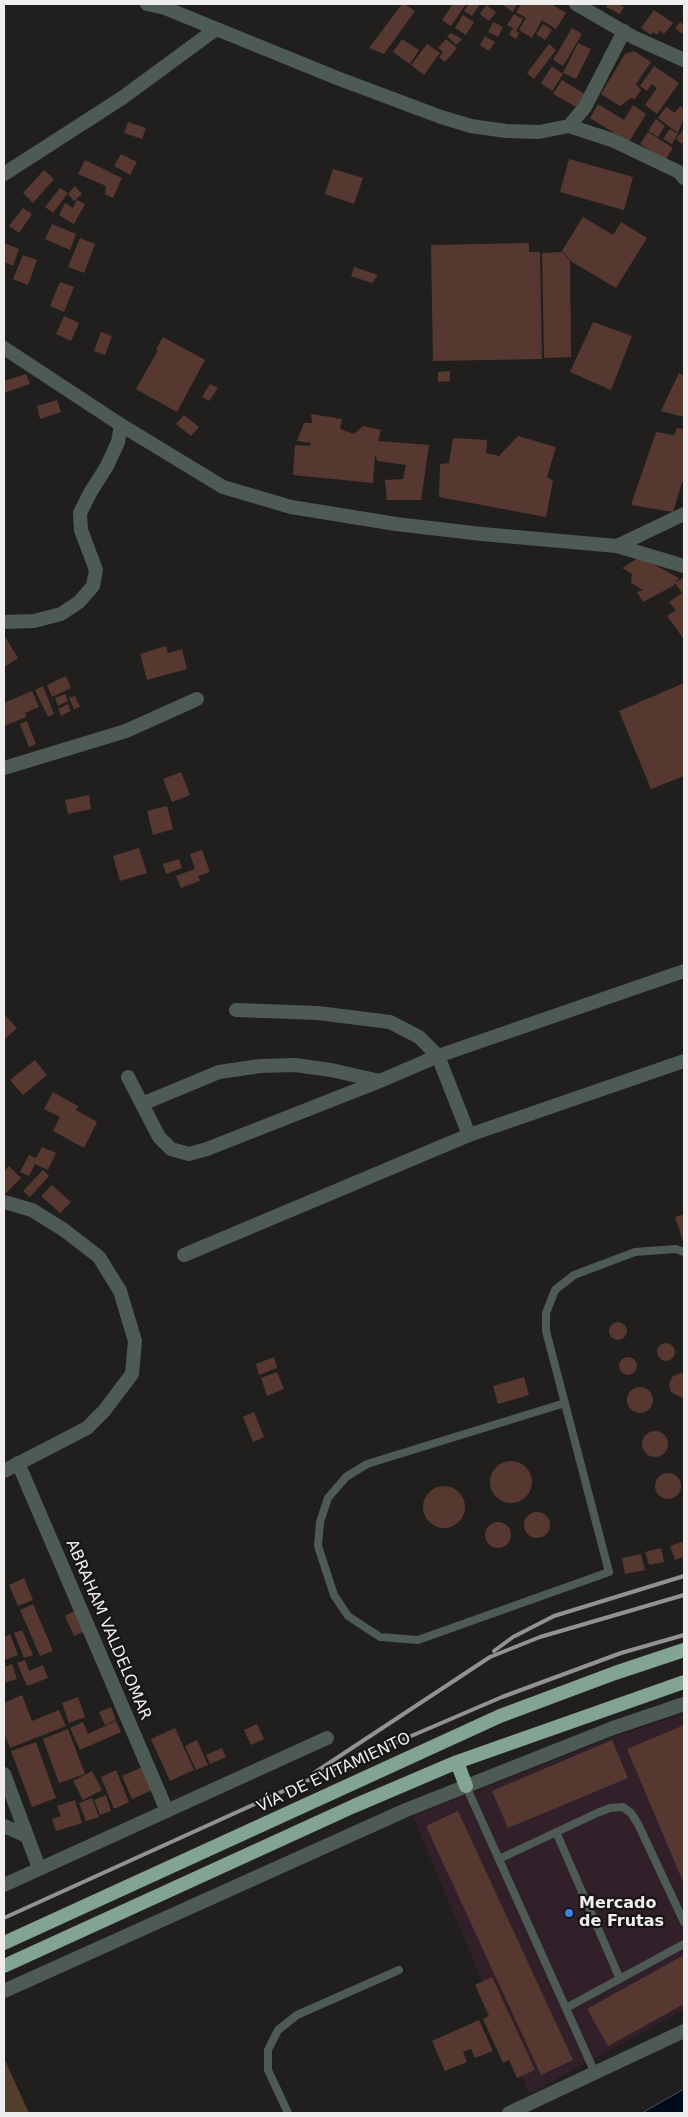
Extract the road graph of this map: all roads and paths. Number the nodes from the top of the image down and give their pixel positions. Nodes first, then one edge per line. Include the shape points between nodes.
1 (147, 4) edge
2 (576, 4) edge
3 (216, 29) junction
4 (624, 32) junction
5 (684, 60) edge
6 (569, 126) junction
7 (4, 174) edge
8 (684, 178) edge
9 (4, 348) edge
10 (121, 425) junction
11 (684, 514) edge
12 (617, 546) junction
13 (684, 566) edge
14 (4, 622) edge
15 (197, 699) dead end
16 (4, 768) edge
17 (684, 971) edge
18 (236, 1010) dead end
19 (438, 1056) junction
20 (684, 1061) edge
21 (128, 1077) dead end
22 (380, 1082) junction
23 (142, 1104) junction
24 (469, 1135) junction
25 (4, 1202) edge
26 (684, 1252) edge
27 (184, 1255) dead end
28 (565, 1403) junction
29 (18, 1463) junction
30 (4, 1471) edge
31 (684, 1650) edge
32 (684, 1682) edge
33 (684, 1704) edge
34 (327, 1738) dead end
35 (458, 1762) junction
36 (4, 1774) edge
37 (466, 1786) junction
38 (167, 1811) junction
39 (4, 1826) edge
40 (556, 1832) junction
41 (27, 1836) junction
42 (499, 1859) junction
43 (39, 1868) junction
44 (4, 1885) edge
45 (684, 1922) edge
46 (4, 1943) edge
47 (684, 1944) edge
48 (4, 1966) edge
49 (399, 1970) dead end
50 (620, 1979) junction
51 (4, 1990) edge
52 (566, 2008) junction
53 (684, 2031) edge
54 (596, 2073) junction
55 (288, 2113) edge
56 (508, 2113) edge

1 - 3 street
2 - 4 street
3 - 6 street via 337,78 471,126 539,132
3 - 7 street via 122,98
4 - 5 street
4 - 6 street via 585,106
6 - 8 street via 612,140 679,172
9 - 10 street
10 - 12 street via 223,487 291,507 482,534
10 - 14 street via 108,466 80,513 81,530 96,570 93,586 79,602 61,614 34,621
11 - 12 street
12 - 13 street
15 - 16 street via 126,731
17 - 19 street
18 - 19 street via 318,1013 390,1022 419,1037
19 - 22 street
19 - 24 street
20 - 24 street
21 - 23 street
22 - 23 street via 295,1065 260,1066 219,1072
22 - 23 street via 189,1154 171,1149 165,1143
24 - 27 street
25 - 29 street via 32,1210 99,1257 120,1291 136,1341 132,1374 104,1411 87,1428
26 - 28 lane via 676,1248 635,1252 574,1275 555,1290 546,1313 546,1331
28 - 28 lane via 609,1572 418,1640 380,1637 348,1616 334,1595 318,1546 320,1522 328,1498 346,1477 367,1464
29 - 30 street
29 - 38 street, ABRAHAM VALDELOMAR
31 - 46 highway, VÍA DE EVITAMIENTO via 500,1716
32 - 35 highway
33 - 37 street via 613,1728
34 - 38 street
35 - 37 highway
35 - 48 highway
36 - 41 street
37 - 42 lane
37 - 51 street via 287,1862
38 - 43 street
39 - 41 street
40 - 42 lane
40 - 45 lane via 610,1808 623,1807 638,1824
40 - 50 lane
41 - 43 street
42 - 52 lane
43 - 44 street
47 - 50 lane
49 - 55 lane via 297,2015 278,2030 268,2050 268,2070
50 - 52 lane
52 - 54 lane
53 - 54 street
54 - 56 street

